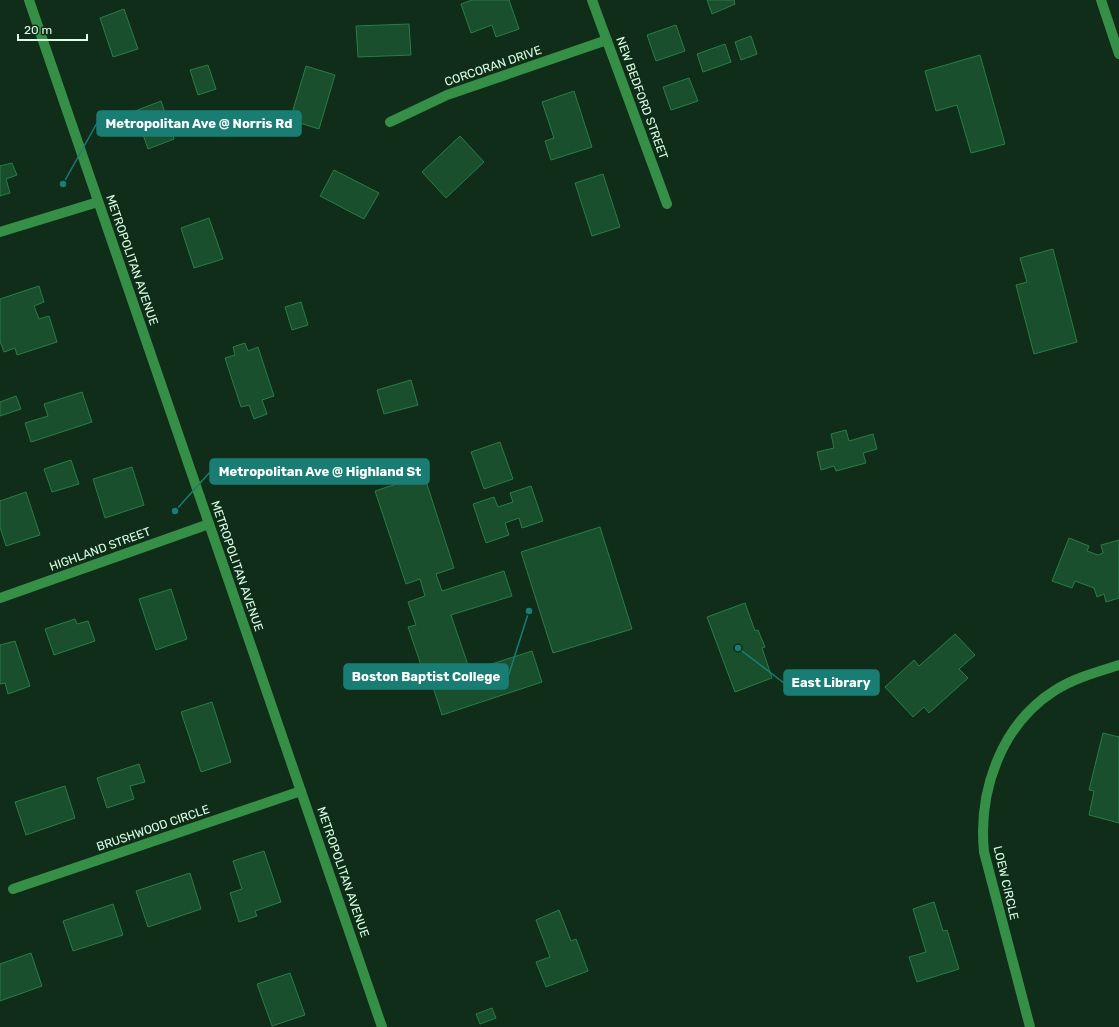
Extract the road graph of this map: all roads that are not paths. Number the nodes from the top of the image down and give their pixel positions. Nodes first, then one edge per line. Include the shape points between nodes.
1 (29, 0) edge
2 (592, 0) edge
3 (1100, 0) edge
4 (607, 40) junction
5 (1119, 54) edge
6 (390, 122) dead end
7 (98, 202) junction
8 (667, 204) dead end
9 (0, 232) edge
10 (209, 524) junction
11 (0, 598) edge
12 (1119, 665) edge
13 (301, 791) junction
14 (13, 890) dead end
15 (382, 1027) edge
16 (1030, 1027) edge

1 - 7 street, METROPOLITAN AVENUE
2 - 4 street, NEW BEDFORD STREET
3 - 5 street
4 - 6 street, CORCORAN DRIVE via 447,95
4 - 8 street, NEW BEDFORD STREET
7 - 9 street
7 - 10 street, METROPOLITAN AVENUE
10 - 11 street, HIGHLAND STREET
10 - 13 street, METROPOLITAN AVENUE
12 - 16 street, LOEW CIRCLE via 1069,683 1042,700 1018,723 1009,736 991,775 983,823 984,852
13 - 14 street, BRUSHWOOD CIRCLE
13 - 15 street, METROPOLITAN AVENUE

